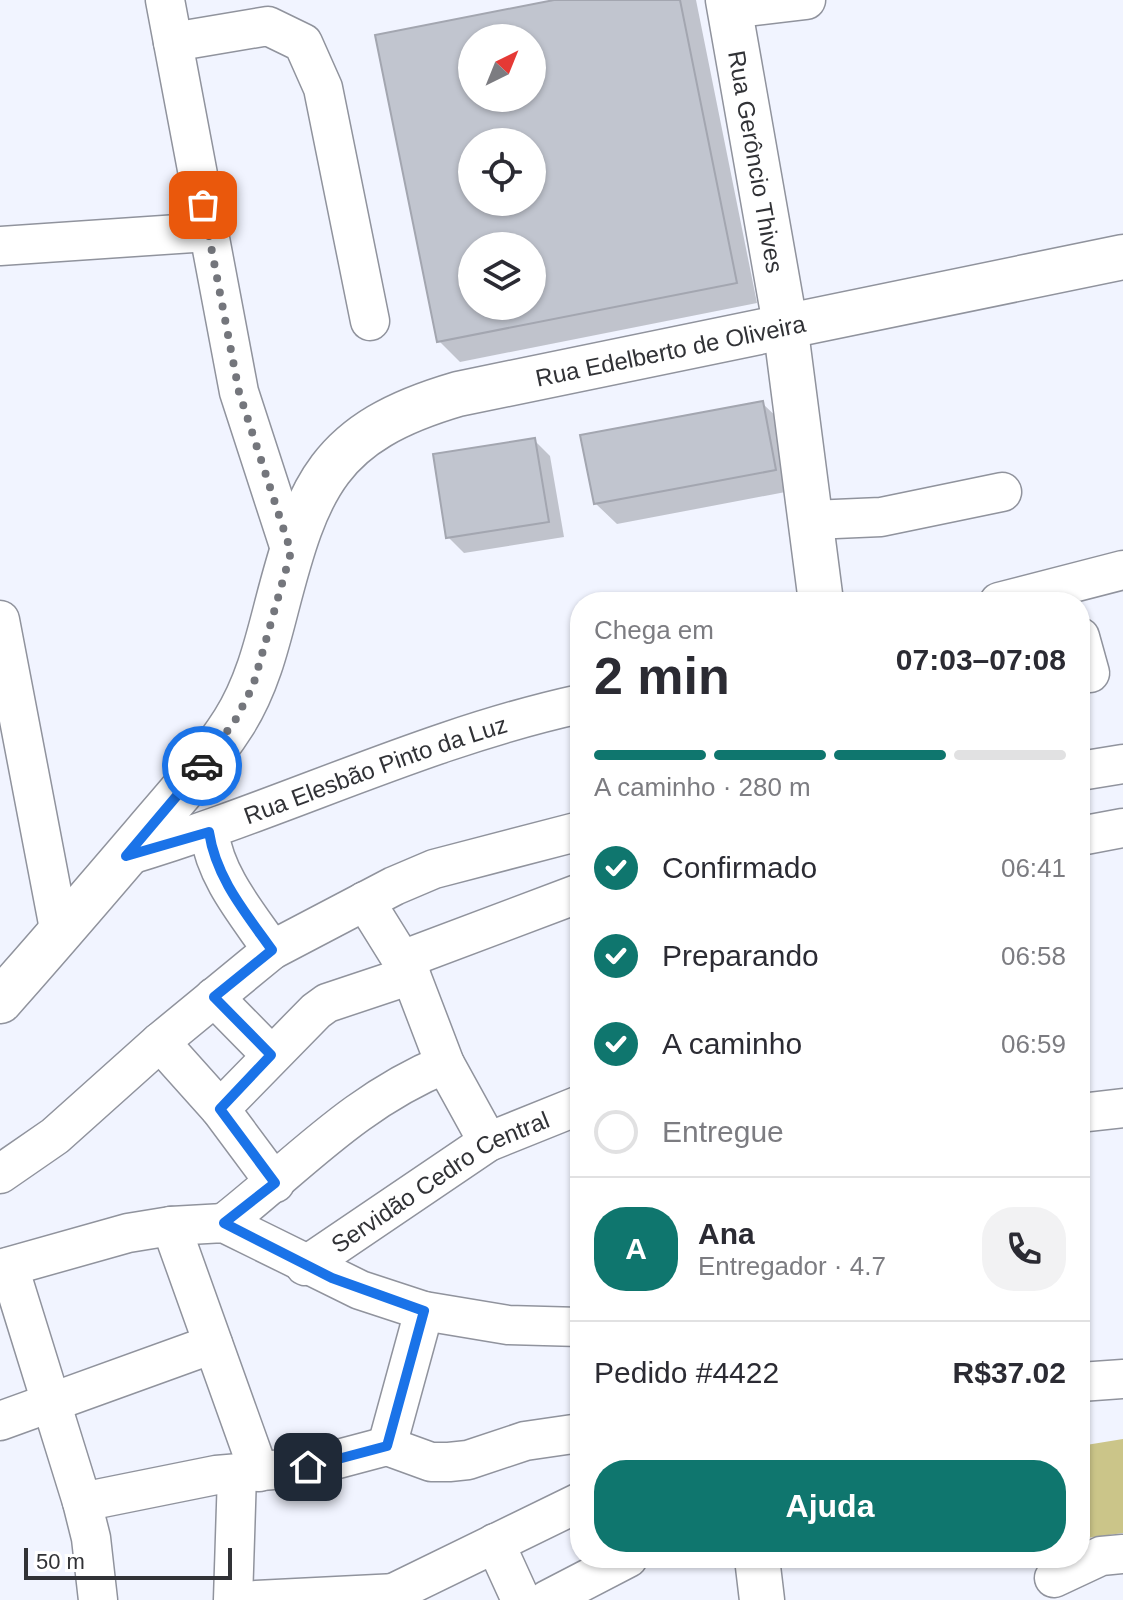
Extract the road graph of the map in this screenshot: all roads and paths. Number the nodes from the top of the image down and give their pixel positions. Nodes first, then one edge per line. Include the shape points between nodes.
1 (165, 0) edge
2 (806, 0) edge
3 (729, 4) edge
4 (173, 42) junction
5 (208, 232) junction
6 (0, 246) edge
7 (1123, 257) edge
8 (370, 321) dead end
9 (785, 324) junction
10 (1002, 492) dead end
11 (812, 520) junction
12 (291, 552) junction
13 (1123, 570) edge
14 (820, 592) edge
15 (1075, 592) edge
16 (0, 620) edge
17 (570, 706) edge
18 (1123, 764) edge
19 (1090, 769) edge
20 (1123, 828) edge
21 (209, 832) junction
22 (570, 834) edge
23 (1090, 834) edge
24 (126, 856) junction
25 (570, 897) edge
26 (365, 901) junction
27 (60, 934) junction
28 (272, 950) junction
29 (406, 968) junction
30 (214, 997) junction
31 (0, 1001) edge
32 (160, 1042) junction
33 (271, 1055) junction
34 (445, 1064) junction
35 (1123, 1108) edge
36 (220, 1109) junction
37 (570, 1109) edge
38 (1090, 1112) edge
39 (488, 1142) junction
40 (0, 1174) edge
41 (275, 1183) junction
42 (224, 1223) junction
43 (171, 1226) junction
44 (305, 1266) junction
45 (4, 1268) edge
46 (570, 1303) edge
47 (424, 1311) junction
48 (508, 1325) junction
49 (570, 1327) edge
50 (213, 1344) junction
51 (52, 1402) junction
52 (0, 1421) edge
53 (570, 1434) edge
54 (387, 1446) junction
55 (248, 1473) junction
56 (82, 1502) junction
57 (570, 1507) edge
58 (495, 1543) junction
59 (1123, 1554) edge
60 (1090, 1561) edge
61 (609, 1568) edge
62 (758, 1568) edge
63 (1076, 1568) edge
64 (1054, 1579) edge
65 (392, 1598) edge
66 (98, 1600) edge
67 (233, 1600) edge
68 (256, 1600) edge
69 (521, 1600) edge
70 (547, 1600) edge
71 (762, 1600) edge

1 - 4 street
2 - 3 street
3 - 9 main road, Rua Gerôncio Thives
4 - 5 street
4 - 8 street via 268,26 303,43 323,88
5 - 6 street
5 - 12 street via 239,392
7 - 9 main road, Rua Edelberto de Oliveira
9 - 11 main road, Rua Gerôncio Thives
9 - 12 main road, Rua Edelberto de Oliveira via 410,408 356,440 332,465 313,494
10 - 11 street via 881,517
11 - 14 main road, Rua Gerôncio Thives
12 - 24 main road, Rua Edelberto de Oliveira via 265,652 236,719
13 - 15 street
16 - 27 street
17 - 21 street, Rua Elesbão Pinto da Luz via 509,720
18 - 19 street
20 - 23 street
21 - 24 street, Rua Elesbão Pinto da Luz
21 - 28 street via 223,879
22 - 26 street via 434,869
24 - 27 main road, Rua Edelberto de Oliveira
25 - 29 street
26 - 28 street
26 - 29 street
27 - 31 main road, Rua Edelberto de Oliveira
28 - 30 street
29 - 33 street via 327,1003
29 - 34 street
30 - 32 street
30 - 33 street
32 - 36 street
32 - 40 street via 55,1136
33 - 36 street
34 - 39 street
34 - 41 street via 358,1110
35 - 38 street
36 - 41 street
37 - 39 street, Servidão Cedro Central
39 - 44 street, Servidão Cedro Central
41 - 42 street
42 - 43 street
42 - 44 street
43 - 45 street
43 - 50 street
44 - 47 street
45 - 51 street
46 - 48 street
47 - 48 street
47 - 54 street
48 - 49 street
50 - 51 street
50 - 55 street
51 - 52 street
51 - 56 street
53 - 54 street via 449,1462 431,1462
54 - 55 street via 308,1467
55 - 56 street
55 - 67 street
56 - 66 street
57 - 58 street
58 - 65 street
58 - 69 street
59 - 60 street
61 - 70 street
62 - 71 main road
63 - 64 street
65 - 68 street

